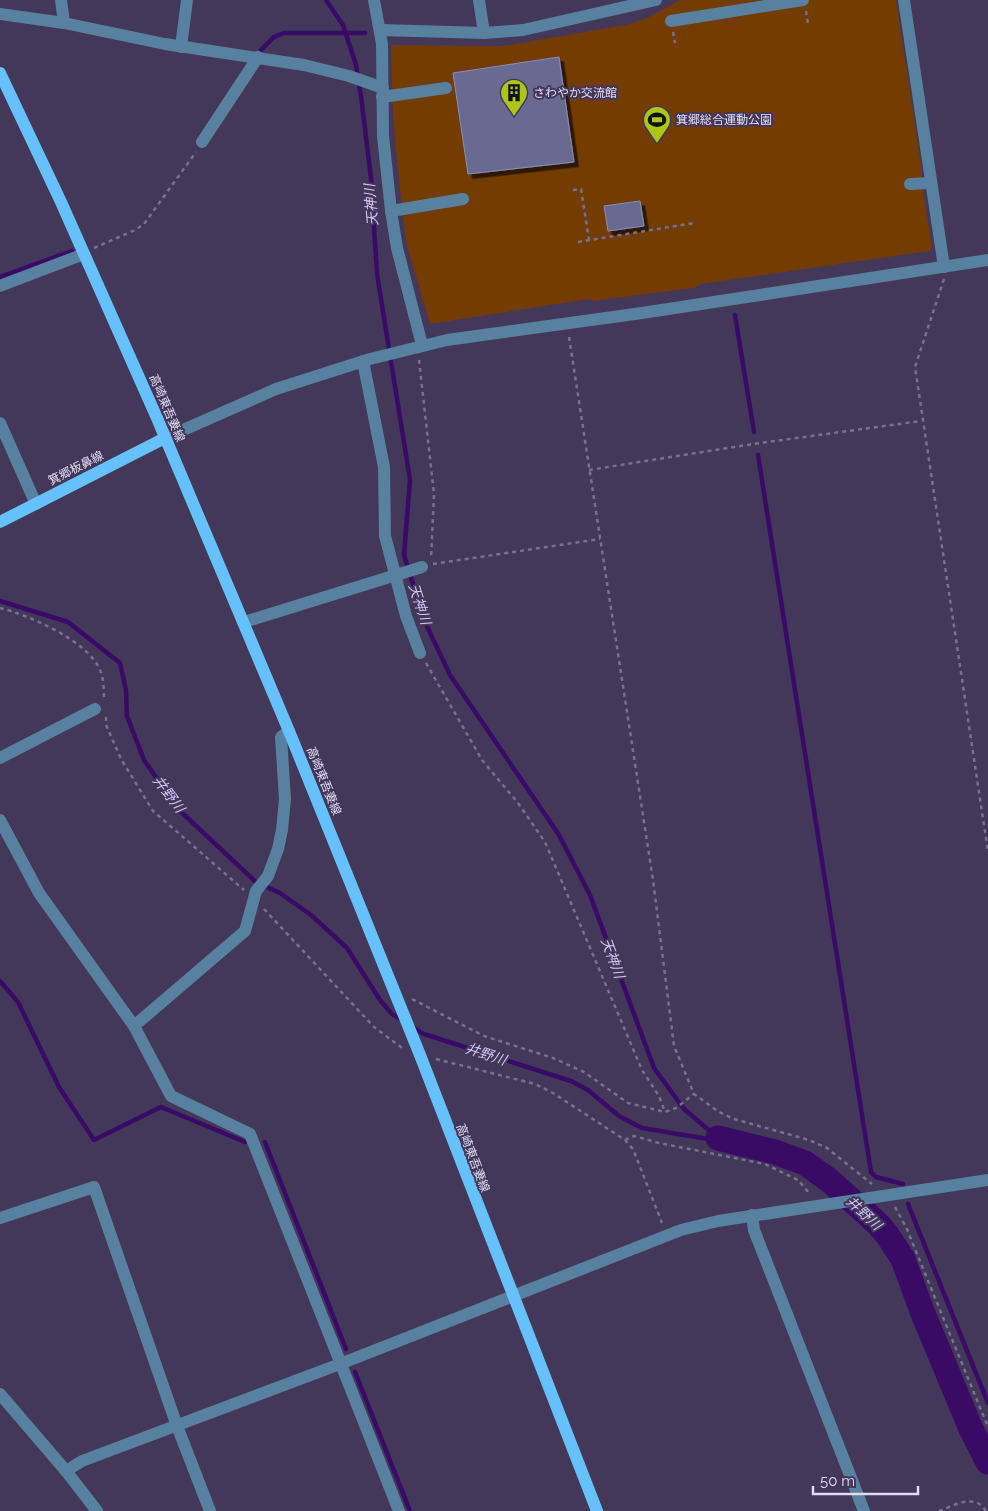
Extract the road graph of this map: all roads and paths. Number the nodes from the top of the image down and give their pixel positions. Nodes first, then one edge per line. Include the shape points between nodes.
1 (61, 0) edge
2 (187, 0) edge
3 (374, 0) edge
4 (479, 0) edge
5 (656, 0) edge
6 (803, 0) edge
7 (904, 0) edge
8 (0, 14) edge
9 (671, 21) dead end
10 (64, 23) junction
11 (381, 30) junction
12 (484, 32) junction
13 (182, 47) junction
14 (258, 57) junction
15 (0, 73) edge
16 (446, 88) dead end
17 (383, 92) junction
18 (202, 142) joint
19 (930, 183) junction
20 (910, 184) dead end
21 (573, 190) dead end
22 (463, 199) dead end
23 (391, 211) junction
24 (694, 223) dead end
25 (589, 240) junction
26 (578, 242) dead end
27 (88, 252) junction
28 (988, 260) edge
29 (944, 268) junction
30 (0, 286) edge
31 (567, 323) junction
32 (416, 346) junction
33 (366, 360) junction
34 (921, 421) junction
35 (0, 423) edge
36 (165, 438) junction
37 (589, 470) junction
38 (36, 504) junction
39 (0, 522) edge
40 (600, 539) junction
41 (422, 567) dead end
42 (401, 574) junction
43 (0, 608) edge
44 (244, 622) junction
45 (420, 653) joint
46 (102, 710) junction
47 (289, 731) junction
48 (0, 758) edge
49 (0, 820) edge
50 (988, 852) edge
51 (255, 895) junction
52 (426, 1007) dead end
53 (134, 1026) junction
54 (374, 1027) dead end
55 (441, 1060) dead end
56 (694, 1094) junction
57 (665, 1112) junction
58 (626, 1140) junction
59 (988, 1180) edge
60 (884, 1195) junction
61 (820, 1206) junction
62 (752, 1216) junction
63 (0, 1218) edge
64 (667, 1236) junction
65 (513, 1297) junction
66 (340, 1364) junction
67 (0, 1394) edge
68 (177, 1426) junction
69 (988, 1427) edge
70 (66, 1471) junction
71 (97, 1511) edge
72 (210, 1511) edge
73 (399, 1511) edge
74 (596, 1511) edge
75 (864, 1511) edge
76 (939, 1511) edge
77 (986, 1511) edge

1 - 10 street
2 - 13 street
3 - 11 street
4 - 12 street
5 - 12 street via 523,30
6 - 9 street
7 - 19 street
8 - 10 street
10 - 13 street
11 - 12 street
11 - 17 street
13 - 14 street
14 - 17 street via 349,76
14 - 18 street
15 - 27 main road, 高崎東吾妻線
16 - 17 street
17 - 23 street via 383,136
18 - 27 path via 144,224
19 - 20 street
19 - 29 street
21 - 25 path via 581,189
22 - 23 street
23 - 32 street
24 - 25 path
25 - 26 path
27 - 30 street
27 - 36 main road, 高崎東吾妻線
28 - 29 street
29 - 31 street
29 - 34 path via 944,281 915,367
31 - 32 street
31 - 37 path
32 - 33 street
32 - 40 path via 434,494 431,565
33 - 36 street via 276,389
33 - 42 street via 384,467 386,536
34 - 37 path
34 - 50 path
35 - 38 street
36 - 38 main road, 箕郷板鼻線
36 - 44 main road, 高崎東吾妻線
37 - 40 path
38 - 39 main road, 箕郷板鼻線
40 - 56 path via 653,880 674,1046
41 - 42 street
42 - 44 street
42 - 45 street via 406,616
43 - 46 path via 37,620 82,648 100,670
44 - 47 main road, 高崎東吾妻線
45 - 57 path via 482,760 545,842 642,1070
46 - 48 street
46 - 51 path via 121,759 153,811
47 - 51 street via 281,737 284,814 278,849 268,876
47 - 65 main road, 高崎東吾妻線
49 - 53 street via 39,893
51 - 53 street via 245,931
51 - 54 path
52 - 57 path via 484,1036 553,1058 584,1072 628,1102
53 - 66 street via 171,1096 250,1134
55 - 58 path via 535,1084
56 - 57 path
56 - 60 path via 734,1119 827,1148 864,1175
58 - 61 path via 634,1136 765,1164 798,1180
58 - 64 path via 633,1149
59 - 60 street
60 - 61 street
60 - 69 path via 906,1227
61 - 62 street
62 - 64 street via 695,1226
62 - 75 street via 754,1230
63 - 68 street via 94,1187
64 - 65 street
65 - 66 street
65 - 74 main road, 高崎東吾妻線
66 - 68 street
66 - 73 street
67 - 70 street
68 - 70 street via 82,1461
68 - 72 street
70 - 71 street
76 - 77 path via 970,1501 981,1504

